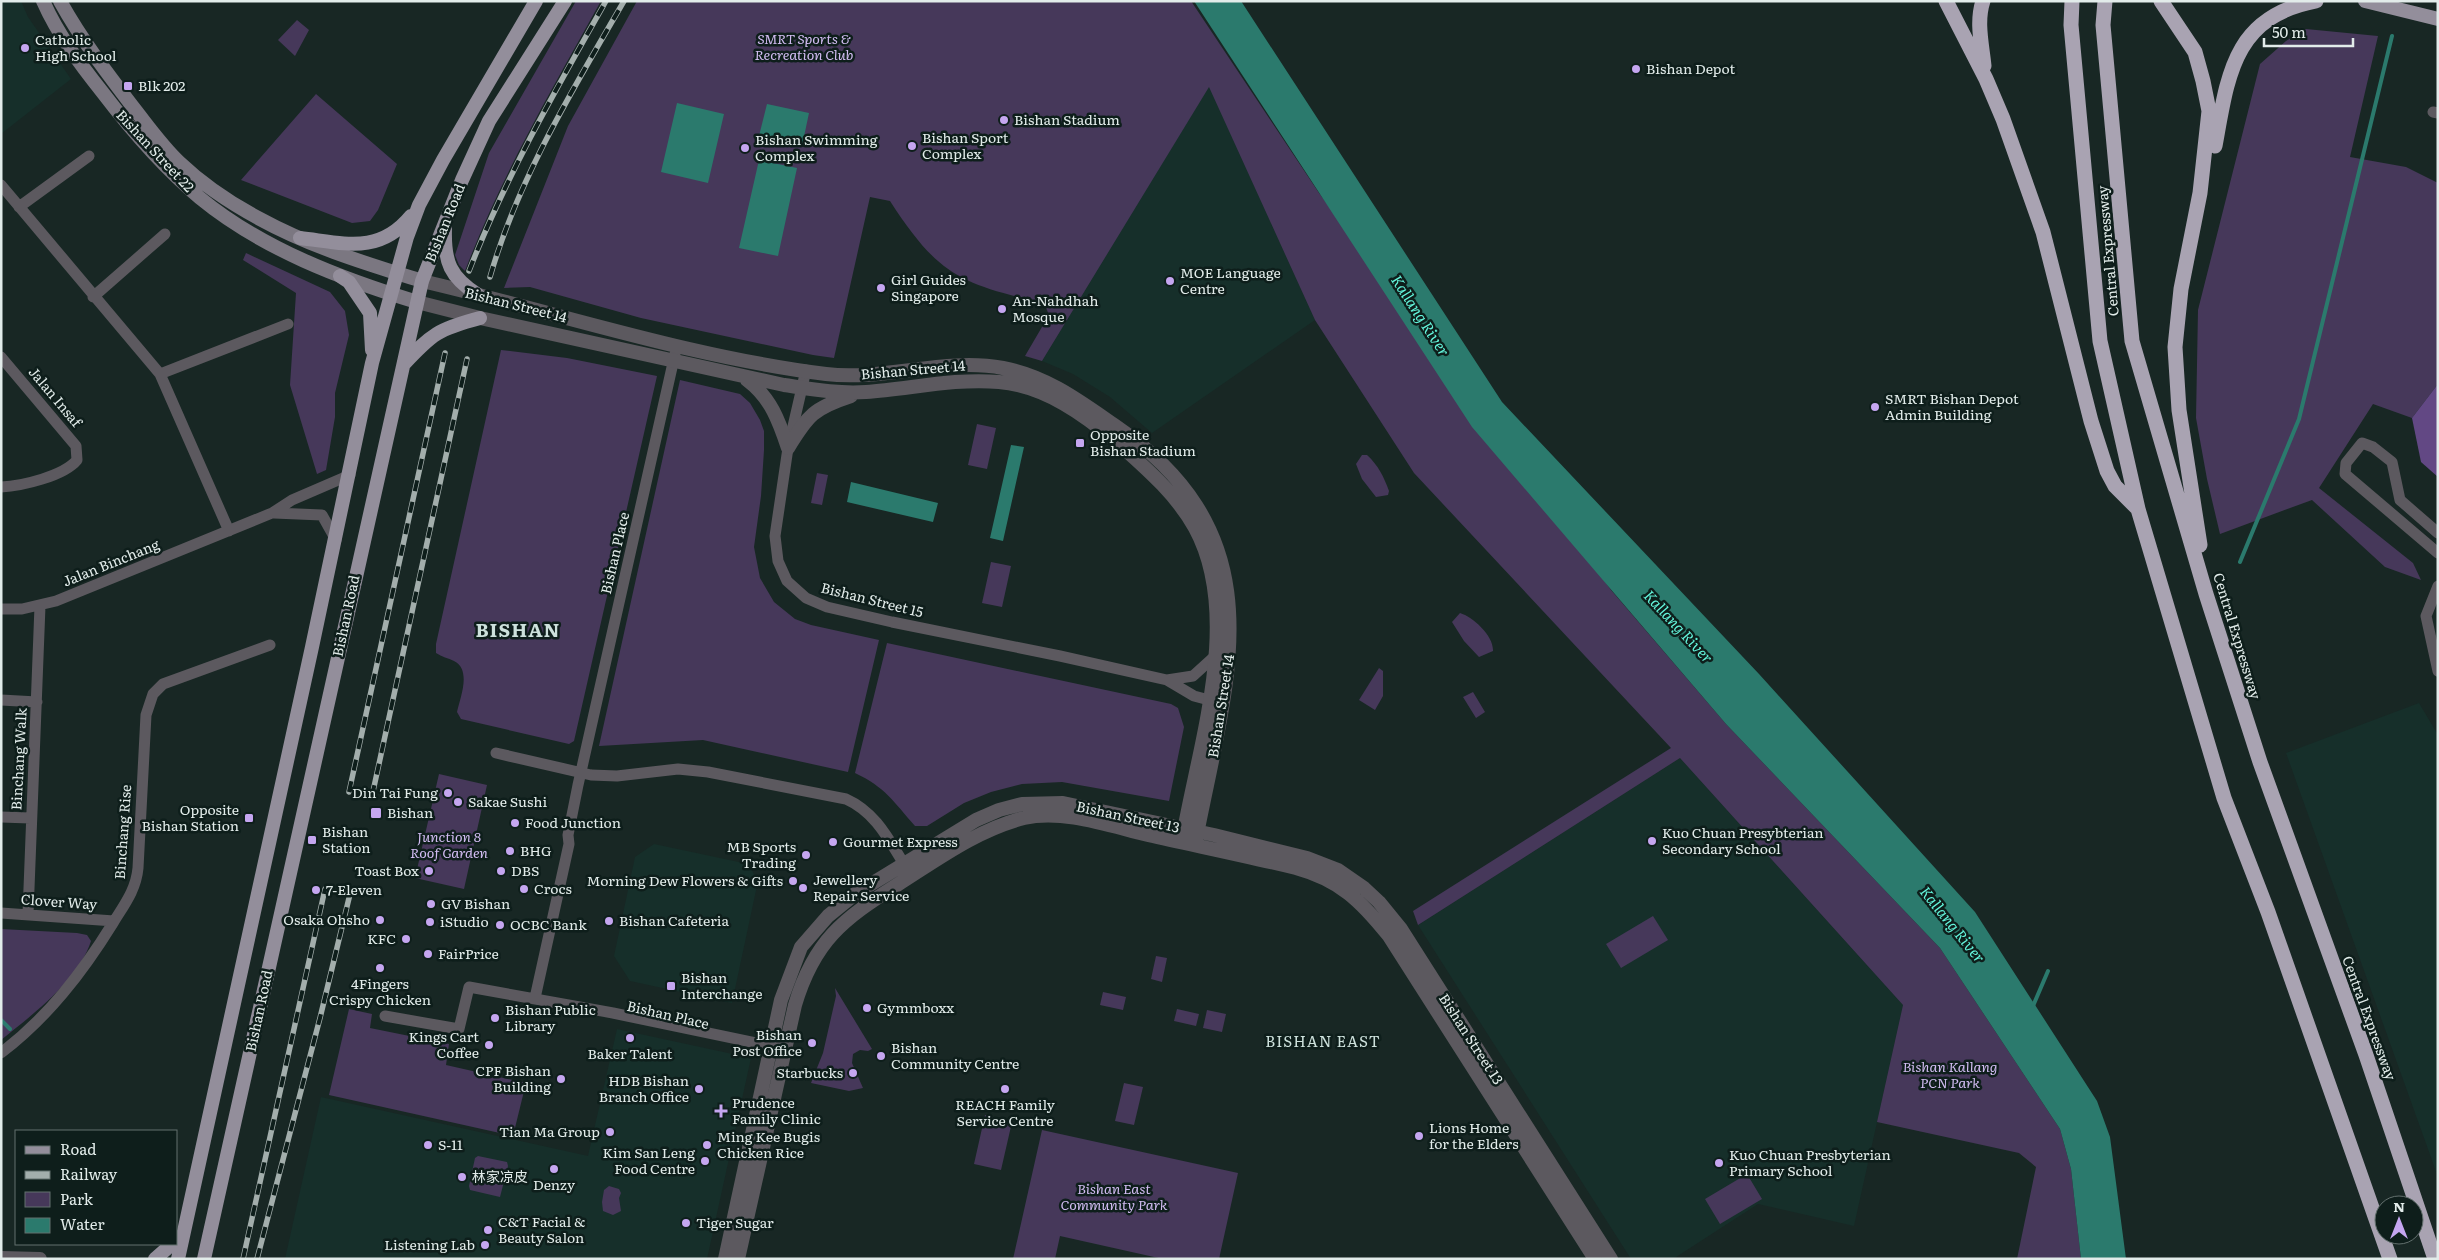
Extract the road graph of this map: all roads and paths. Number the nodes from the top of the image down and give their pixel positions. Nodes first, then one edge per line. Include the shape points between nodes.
1 (42, 1) edge
2 (60, 1) edge
3 (536, 1) edge
4 (565, 1) edge
5 (1946, 1) edge
6 (1984, 1) edge
7 (2072, 1) edge
8 (2104, 1) edge
9 (2161, 1) edge
10 (2316, 1) edge
11 (2365, 1) edge
12 (2438, 19) edge
13 (1986, 78) junction
14 (89, 156) dead end
15 (1, 186) edge
16 (2200, 193) junction
17 (419, 205) junction
18 (19, 207) junction
19 (446, 221) junction
20 (166, 234) dead end
21 (300, 238) junction
22 (397, 273) junction
23 (340, 276) junction
24 (422, 282) junction
25 (392, 294) junction
26 (478, 295) junction
27 (93, 296) junction
28 (418, 302) junction
29 (480, 318) junction
30 (288, 324) dead end
31 (668, 343) junction
32 (1, 357) edge
33 (675, 361) junction
34 (372, 363) junction
35 (403, 364) junction
36 (806, 370) junction
37 (160, 374) junction
38 (742, 376) junction
39 (801, 388) junction
40 (866, 392) junction
41 (788, 448) junction
42 (350, 475) junction
43 (1, 487) edge
44 (2138, 508) junction
45 (272, 513) junction
46 (229, 531) junction
47 (2438, 533) edge
48 (336, 540) junction
49 (2438, 553) edge
50 (2438, 586) edge
51 (2206, 594) junction
52 (40, 606) junction
53 (1, 609) edge
54 (270, 646) dead end
55 (1215, 656) junction
56 (2438, 671) edge
57 (1167, 680) junction
58 (1226, 689) junction
59 (1, 700) edge
60 (1209, 700) junction
61 (37, 702) junction
62 (496, 753) dead end
63 (581, 772) junction
64 (1, 817) edge
65 (30, 818) junction
66 (1190, 837) junction
67 (904, 864) junction
68 (1, 913) edge
69 (28, 914) junction
70 (114, 921) junction
71 (531, 998) junction
72 (385, 1016) dead end
73 (770, 1050) junction
74 (1, 1053) edge
75 (784, 1053) junction
76 (178, 1236) edge
77 (171, 1245) edge
78 (177, 1245) edge
79 (1, 1258) edge
80 (40, 1259) edge
81 (155, 1259) edge
82 (178, 1259) edge
83 (204, 1259) edge
84 (725, 1259) edge
85 (738, 1259) edge
86 (1595, 1259) edge
87 (1611, 1259) edge
88 (2390, 1259) edge
89 (2435, 1259) edge

1 - 23 main road, Bishan Street 22 via 51,21 80,63 130,129 172,174 202,200 250,232 299,259
2 - 21 main road, Bishan Street 22 via 103,68 179,162 259,219
3 - 17 main road, Bishan Road
4 - 19 main road, Bishan Road via 489,121
5 - 13 highway
6 - 13 highway via 1979,27
7 - 44 highway, Central Expressway via 2071,25 2100,341
8 - 51 highway, Central Expressway via 2103,25 2132,341
9 - 16 highway via 2194,52 2204,80 2209,111
10 - 16 highway via 2276,13 2252,33 2238,53 2227,80 2214,148
11 - 12 main road
13 - 44 highway via 2043,232 2103,459 2115,486
14 - 18 street
15 - 18 street
16 - 51 highway via 2181,289 2175,348 2179,410
17 - 21 main road via 400,229 381,241 355,244
17 - 22 main road, Bishan Road via 406,237
18 - 27 street
19 - 24 main road, Bishan Road
19 - 26 main road via 446,256 450,266 457,280
20 - 27 street
21 - 22 main road, Bishan Street 22
22 - 24 main road, Bishan Street 22
22 - 25 main road, Bishan Road
23 - 25 main road, Bishan Street 22
23 - 34 main road via 349,282 370,314
24 - 26 street, Bishan Street 14
24 - 28 main road, Bishan Road
25 - 28 main road, Bishan Street 22
25 - 34 main road, Bishan Road
26 - 31 street, Bishan Street 14
27 - 37 street
28 - 29 street, Bishan Street 14
28 - 35 main road, Bishan Road
29 - 33 street, Bishan Street 14
29 - 35 main road via 437,332
30 - 37 street
31 - 33 street via 676,352
31 - 36 street, Bishan Street 14 via 736,359
32 - 43 street, Jalan Insaf via 76,446 77,460 70,468 17,486
33 - 38 street, Bishan Street 14
33 - 63 street, Bishan Place
34 - 42 main road, Bishan Road
35 - 83 main road, Bishan Road
36 - 39 street, Bishan Street 15
36 - 58 street, Bishan Street 14 via 845,375 969,364 1001,368 1052,384 1130,435 1167,468 1185,490 1207,524 1220,555 1229,591 1231,635
37 - 46 street
38 - 39 street, Bishan Street 14
38 - 41 street via 760,390 772,407
39 - 40 street, Bishan Street 14
39 - 41 street, Bishan Street 15
40 - 41 street via 818,408
40 - 55 street, Bishan Street 14 via 948,383 999,382 1054,398 1109,435 1172,495 1195,528 1214,586
41 - 57 street, Bishan Street 15 via 775,536 778,561 787,581 806,598 892,622
42 - 45 street, Jalan Binchang via 292,500
42 - 48 main road, Bishan Road
44 - 88 highway, Central Expressway via 2224,798 2268,912
45 - 46 street, Jalan Binchang
45 - 48 street, Jalan Binchang via 322,515
46 - 52 street, Jalan Binchang
47 - 49 street via 2400,500 2392,462 2373,447 2362,443 2346,463 2346,474
48 - 76 main road, Bishan Road
50 - 56 street via 2426,616
51 - 89 highway, Central Expressway via 2260,762 2366,1055
52 - 53 street, Jalan Binchang
52 - 61 street, Binchang Walk
54 - 70 street, Binchang Rise via 163,684 152,694 146,715 137,880
55 - 57 street, Bishan Street 15 via 1193,676
55 - 60 street, Bishan Street 14
57 - 60 street, Bishan Street 15 via 1194,696
58 - 60 street
58 - 66 street, Bishan Street 14
59 - 61 street
60 - 66 street, Bishan Street 14
61 - 65 street, Binchang Walk
62 - 63 street
63 - 67 street via 617,776 678,769 708,772 846,799 871,815
63 - 71 street, Bishan Place via 569,844
64 - 65 street
65 - 69 street, Binchang Walk
66 - 67 street, Bishan Street 13 via 1064,803 1022,804 976,820
66 - 75 street, Bishan Street 13 via 1064,817 1026,818 981,833 857,910 835,930 806,971 794,1004
66 - 86 street, Bishan Street 13 via 1315,873 1348,892 1368,910 1398,949
66 - 87 street, Bishan Street 13 via 1324,863 1364,888 1379,902 1401,929
67 - 73 street, Bishan Street 13 via 855,894 828,916 801,947 783,992
68 - 69 street, Clover Way
69 - 70 street, Clover Way
70 - 74 street, Binchang Rise via 80,974 57,1002
71 - 72 street, Bishan Place via 469,987 461,1027 456,1030
71 - 73 street, Bishan Place
73 - 75 street, Bishan Place
73 - 84 street, Bishan Street 13
75 - 85 street, Bishan Street 13
77 - 81 main road
78 - 82 main road, Bishan Road
79 - 80 street

